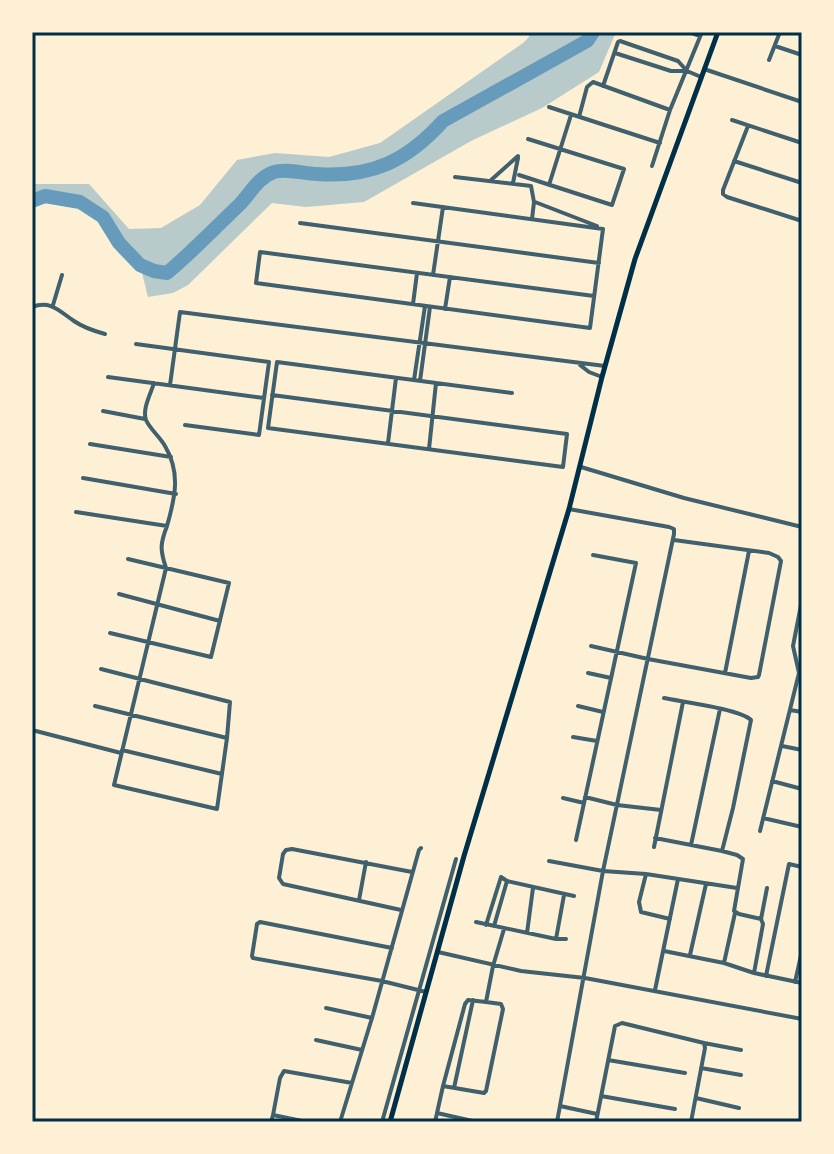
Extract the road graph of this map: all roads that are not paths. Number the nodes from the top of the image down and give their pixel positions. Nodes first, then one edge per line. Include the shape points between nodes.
1 (689, 32) edge
2 (718, 32) edge
3 (780, 32) edge
4 (701, 34) edge
5 (775, 46) junction
6 (615, 53) junction
7 (802, 55) edge
8 (769, 60) dead end
9 (704, 69) junction
10 (687, 71) junction
11 (702, 77) junction
12 (603, 86) junction
13 (802, 102) edge
14 (549, 107) dead end
15 (670, 110) junction
16 (571, 115) junction
17 (579, 117) junction
18 (732, 120) dead end
19 (748, 126) junction
20 (528, 139) dead end
21 (660, 143) junction
22 (802, 143) edge
23 (560, 149) junction
24 (734, 161) junction
25 (652, 166) dead end
26 (519, 175) dead end
27 (455, 177) dead end
28 (490, 181) junction
29 (513, 183) junction
30 (802, 183) edge
31 (549, 185) junction
32 (534, 202) junction
33 (413, 203) dead end
34 (443, 207) junction
35 (532, 219) junction
36 (802, 221) edge
37 (300, 223) dead end
38 (603, 229) junction
39 (438, 241) junction
40 (599, 263) junction
41 (417, 273) junction
42 (62, 275) dead end
43 (433, 275) junction
44 (450, 277) junction
45 (594, 296) junction
46 (413, 304) junction
47 (53, 305) junction
48 (428, 306) junction
49 (32, 307) edge
50 (445, 309) junction
51 (105, 334) dead end
52 (422, 343) junction
53 (136, 344) dead end
54 (175, 349) junction
55 (579, 363) junction
56 (605, 366) junction
57 (108, 377) dead end
58 (602, 377) junction
59 (396, 378) junction
60 (417, 381) junction
61 (154, 383) junction
62 (436, 383) junction
63 (170, 385) junction
64 (512, 393) dead end
65 (272, 395) junction
66 (264, 398) junction
67 (103, 411) dead end
68 (392, 411) junction
69 (433, 416) junction
70 (145, 419) junction
71 (185, 425) dead end
72 (90, 444) dead end
73 (388, 444) junction
74 (429, 449) junction
75 (171, 457) junction
76 (581, 467) junction
77 (83, 478) dead end
78 (176, 494) junction
79 (569, 509) junction
80 (76, 512) dead end
81 (167, 526) junction
82 (802, 527) edge
83 (674, 540) junction
84 (749, 551) junction
85 (593, 555) dead end
86 (128, 559) dead end
87 (166, 568) junction
88 (119, 594) dead end
89 (802, 600) edge
90 (158, 604) junction
91 (220, 621) junction
92 (110, 633) dead end
93 (148, 642) junction
94 (591, 646) dead end
95 (617, 652) junction
96 (648, 659) junction
97 (101, 669) dead end
98 (588, 673) dead end
99 (725, 673) junction
100 (800, 674) edge
101 (611, 678) junction
102 (139, 679) junction
103 (664, 698) dead end
104 (683, 702) junction
105 (95, 706) dead end
106 (578, 706) dead end
107 (720, 709) junction
108 (790, 710) junction
109 (604, 712) junction
110 (802, 712) edge
111 (130, 715) junction
112 (32, 730) edge
113 (573, 737) dead end
114 (227, 738) junction
115 (597, 741) junction
116 (782, 746) junction
117 (802, 750) edge
118 (122, 751) junction
119 (222, 774) junction
120 (772, 781) junction
121 (802, 789) edge
122 (563, 798) dead end
123 (585, 800) junction
124 (617, 805) junction
125 (661, 810) junction
126 (763, 818) junction
127 (802, 827) edge
128 (760, 831) dead end
129 (655, 838) junction
130 (576, 840) dead end
131 (691, 845) junction
132 (654, 847) dead end
133 (421, 848) dead end
134 (722, 851) junction
135 (456, 859) dead end
136 (549, 861) dead end
137 (366, 862) junction
138 (802, 867) edge
139 (603, 871) junction
140 (412, 872) junction
141 (646, 874) junction
142 (678, 879) junction
143 (507, 881) junction
144 (706, 884) junction
145 (533, 887) junction
146 (737, 888) junction
147 (767, 888) dead end
148 (564, 895) junction
149 (574, 896) dead end
150 (359, 900) junction
151 (401, 910) junction
152 (735, 913) junction
153 (670, 919) junction
154 (761, 919) junction
155 (476, 922) dead end
156 (486, 925) junction
157 (494, 926) junction
158 (504, 929) junction
159 (527, 933) junction
160 (556, 939) junction
161 (566, 939) dead end
162 (392, 948) junction
163 (664, 951) junction
164 (802, 951) edge
165 (438, 952) junction
166 (690, 956) junction
167 (724, 963) junction
168 (493, 966) junction
169 (754, 973) junction
170 (766, 976) junction
171 (585, 978) junction
172 (382, 981) junction
173 (795, 982) junction
174 (802, 983) edge
175 (655, 990) junction
176 (423, 991) junction
177 (473, 999) junction
178 (486, 1002) junction
179 (326, 1008) dead end
180 (372, 1018) junction
181 (802, 1019) edge
182 (316, 1040) dead end
183 (704, 1043) junction
184 (362, 1050) junction
185 (741, 1050) dead end
186 (608, 1060) junction
187 (701, 1068) junction
188 (685, 1073) dead end
189 (741, 1075) dead end
190 (352, 1083) junction
191 (443, 1086) junction
192 (454, 1088) junction
193 (601, 1096) junction
194 (696, 1098) junction
195 (560, 1106) junction
196 (739, 1108) dead end
197 (675, 1109) dead end
198 (437, 1113) junction
199 (597, 1114) junction
200 (273, 1115) junction
201 (271, 1122) edge
202 (307, 1122) edge
203 (340, 1122) edge
204 (382, 1122) edge
205 (390, 1122) edge
206 (435, 1122) edge
207 (477, 1122) edge
208 (557, 1122) edge
209 (596, 1122) edge
210 (691, 1122) edge

1 - 4 street
2 - 9 main road
3 - 5 street
4 - 10 street
5 - 7 street
5 - 8 street
6 - 10 street
6 - 10 street via 618,42 623,42 678,61
6 - 12 street
9 - 11 main road
9 - 13 street
10 - 11 street
10 - 15 street
11 - 56 main road via 635,259
12 - 15 street
12 - 17 street via 588,84
14 - 16 street
15 - 21 street
16 - 17 street
16 - 23 street
17 - 21 street
18 - 19 street
19 - 22 street
19 - 24 street
20 - 23 street
21 - 25 street
23 - 31 street
23 - 31 street via 624,169 612,205
24 - 30 street
24 - 36 street via 724,196
26 - 31 street
27 - 28 street
28 - 29 street
28 - 29 street via 518,156
29 - 32 street via 531,186
32 - 35 street
32 - 38 street
33 - 34 street
34 - 35 street
34 - 39 street
35 - 38 street
37 - 39 street
38 - 40 street
39 - 40 street
39 - 43 street
40 - 45 street
41 - 43 street
41 - 46 street
41 - 46 street via 260,252 256,283
42 - 47 street
43 - 44 street
44 - 45 street
44 - 50 street
45 - 50 street via 590,328
46 - 48 street
47 - 49 street
47 - 51 street
48 - 50 street
48 - 52 street
52 - 54 street via 180,312
52 - 55 street
52 - 60 street
53 - 54 street
54 - 63 street
54 - 66 street via 269,362
55 - 56 street
55 - 58 street
56 - 58 main road
57 - 61 street
58 - 76 main road
59 - 60 street
59 - 65 street via 277,362
59 - 68 street
60 - 62 street
61 - 63 street
61 - 70 street
62 - 64 street
62 - 69 street
63 - 66 street
65 - 68 street
65 - 73 street via 268,428
66 - 71 street via 259,435
67 - 70 street
68 - 69 street
68 - 73 street
69 - 74 street
69 - 74 street via 567,434 563,467
70 - 75 street
72 - 75 street
73 - 74 street
75 - 78 street
76 - 79 main road
76 - 82 street
77 - 78 street
78 - 81 street
79 - 83 street via 672,528
79 - 165 main road
80 - 81 street
81 - 87 street via 161,542
83 - 84 street
83 - 96 street
84 - 99 street
84 - 99 street via 773,554 781,561 772,611 759,675
85 - 95 street via 636,563
86 - 87 street
87 - 90 street
87 - 91 street via 229,583
88 - 90 street
89 - 100 street via 793,646
90 - 91 street
90 - 93 street
91 - 93 street via 211,657
92 - 93 street
93 - 102 street
94 - 95 street
95 - 96 street
95 - 101 street
96 - 99 street
96 - 124 street
97 - 102 street
98 - 101 street
100 - 108 street
101 - 109 street
102 - 111 street
102 - 114 street via 230,702
103 - 104 street
104 - 107 street
104 - 125 street
105 - 111 street
106 - 109 street
107 - 131 street
107 - 134 street via 751,720
108 - 110 street
108 - 116 street
109 - 115 street
111 - 114 street
111 - 118 street
112 - 118 street
113 - 115 street
114 - 119 street
115 - 123 street
116 - 117 street
116 - 120 street
118 - 119 street
118 - 119 street via 114,785 217,809
120 - 121 street
120 - 126 street
122 - 123 street
123 - 124 street
123 - 130 street
124 - 125 street
124 - 139 street
125 - 129 street
126 - 127 street
126 - 128 street
129 - 131 street
129 - 132 street
131 - 134 street
133 - 140 street
134 - 146 street via 743,859
135 - 176 street
136 - 139 street
137 - 140 street
137 - 150 street
137 - 150 street via 292,849 284,852 279,878
138 - 170 street via 789,864
139 - 141 street
139 - 171 street
140 - 151 street
141 - 142 street
141 - 153 street via 641,912
142 - 144 street
142 - 153 street
143 - 145 street
143 - 156 street via 500,877
143 - 157 street
144 - 146 street
144 - 166 street
145 - 148 street
145 - 159 street
146 - 152 street
147 - 154 street
148 - 149 street
148 - 160 street
150 - 151 street
151 - 162 street
152 - 154 street
152 - 167 street
153 - 163 street
154 - 169 street
155 - 156 street
156 - 157 street
157 - 158 street
158 - 159 street
158 - 168 street
159 - 160 street
160 - 161 street
162 - 172 street
162 - 172 street via 259,922 253,958
163 - 166 street
163 - 175 street
164 - 173 street
165 - 168 street
165 - 176 main road
166 - 167 street
167 - 169 street
168 - 171 street
168 - 178 street
169 - 170 street
170 - 173 street
171 - 175 street
171 - 195 street
172 - 176 street
172 - 180 street
173 - 174 street
175 - 181 street
176 - 204 street
176 - 205 main road
177 - 178 street
177 - 191 street via 465,1004
177 - 192 street
178 - 192 street via 503,1009 486,1091
179 - 180 street
180 - 184 street
182 - 184 street
183 - 185 street
183 - 186 street via 618,1024
183 - 187 street
184 - 190 street
186 - 188 street
186 - 193 street
187 - 189 street
187 - 194 street
190 - 200 street via 284,1071
190 - 203 street
191 - 192 street
191 - 198 street
193 - 197 street
193 - 199 street
194 - 196 street
194 - 210 street
195 - 199 street
195 - 208 street
198 - 206 street
198 - 207 street
199 - 209 street
200 - 201 street
200 - 202 street

